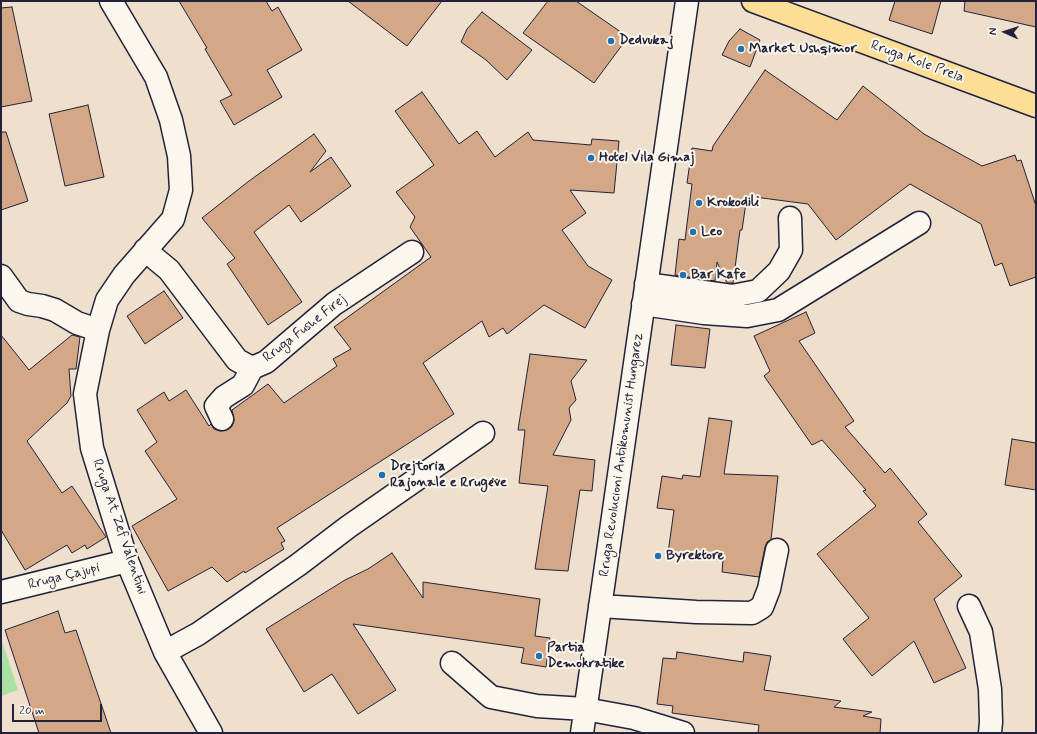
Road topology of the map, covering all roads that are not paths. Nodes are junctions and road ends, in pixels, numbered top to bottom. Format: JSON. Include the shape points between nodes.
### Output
{"nodes":[{"id":1,"x":111,"y":1,"type":"edge"},
{"id":2,"x":687,"y":1,"type":"edge"},
{"id":3,"x":753,"y":1,"type":"edge"},
{"id":4,"x":1036,"y":106,"type":"edge"},
{"id":5,"x":790,"y":218,"type":"dead end"},
{"id":6,"x":919,"y":223,"type":"dead end"},
{"id":7,"x":145,"y":250,"type":"junction"},
{"id":8,"x":412,"y":252,"type":"dead end"},
{"id":9,"x":1,"y":276,"type":"edge"},
{"id":10,"x":645,"y":294,"type":"junction"},
{"id":11,"x":98,"y":330,"type":"junction"},
{"id":12,"x":252,"y":368,"type":"junction"},
{"id":13,"x":222,"y":418,"type":"dead end"},
{"id":14,"x":484,"y":433,"type":"dead end"},
{"id":15,"x":777,"y":550,"type":"dead end"},
{"id":16,"x":127,"y":561,"type":"junction"},
{"id":17,"x":1,"y":592,"type":"edge"},
{"id":18,"x":600,"y":606,"type":"junction"},
{"id":19,"x":970,"y":606,"type":"dead end"},
{"id":20,"x":165,"y":652,"type":"junction"},
{"id":21,"x":452,"y":662,"type":"dead end"},
{"id":22,"x":585,"y":709,"type":"junction"},
{"id":23,"x":212,"y":733,"type":"edge"},
{"id":24,"x":582,"y":733,"type":"edge"},
{"id":25,"x":683,"y":733,"type":"edge"},
{"id":26,"x":990,"y":733,"type":"edge"}],
"edges":[{"from":1,"to":7,"type":"street","name":"Rruga At Zef Valentini","via":[[156,77],[171,120],[179,156],[181,190],[173,219]]},
{"from":2,"to":10,"type":"street","name":"Rruga Revolucioni Antikomunist Hungarez"},
{"from":3,"to":4,"type":"main road","name":"Rruga Kole Prela"},
{"from":5,"to":10,"type":"street","via":[[791,250],[779,271],[758,292],[732,296]]},
{"from":6,"to":10,"type":"street","via":[[778,310],[747,316],[704,313]]},
{"from":7,"to":11,"type":"street","name":"Rruga At Zef Valentini","via":[[107,300]]},
{"from":7,"to":12,"type":"street","name":"Rruga Fushe Firej","via":[[169,270],[237,360]]},
{"from":8,"to":12,"type":"street","name":"Rruga Fushe Firej","via":[[334,304],[266,362]]},
{"from":9,"to":11,"type":"street","via":[[19,301],[55,310],[77,323]]},
{"from":10,"to":18,"type":"street","name":"Rruga Revolucioni Antikomunist Hungarez"},
{"from":11,"to":16,"type":"street","name":"Rruga At Zef Valentini","via":[[85,394],[92,448]]},
{"from":12,"to":13,"type":"street","via":[[243,386],[224,397],[216,406]]},
{"from":14,"to":20,"type":"street","via":[[198,634]]},
{"from":15,"to":18,"type":"street","via":[[769,589],[762,607],[752,613]]},
{"from":16,"to":17,"type":"street","name":"Rruga Çajupi"},
{"from":16,"to":20,"type":"street","name":"Rruga At Zef Valentini"},
{"from":18,"to":22,"type":"street","name":"Rruga Revolucioni Antikomunist Hungarez"},
{"from":19,"to":26,"type":"street","via":[[981,632],[990,689]]},
{"from":20,"to":23,"type":"street","name":"Rruga At Zef Valentini"},
{"from":21,"to":22,"type":"street","via":[[491,696],[537,706]]},
{"from":22,"to":24,"type":"street","name":"Rruga Revolucioni Antikomunist Hungarez"},
{"from":22,"to":25,"type":"street","via":[[634,718]]}]}
